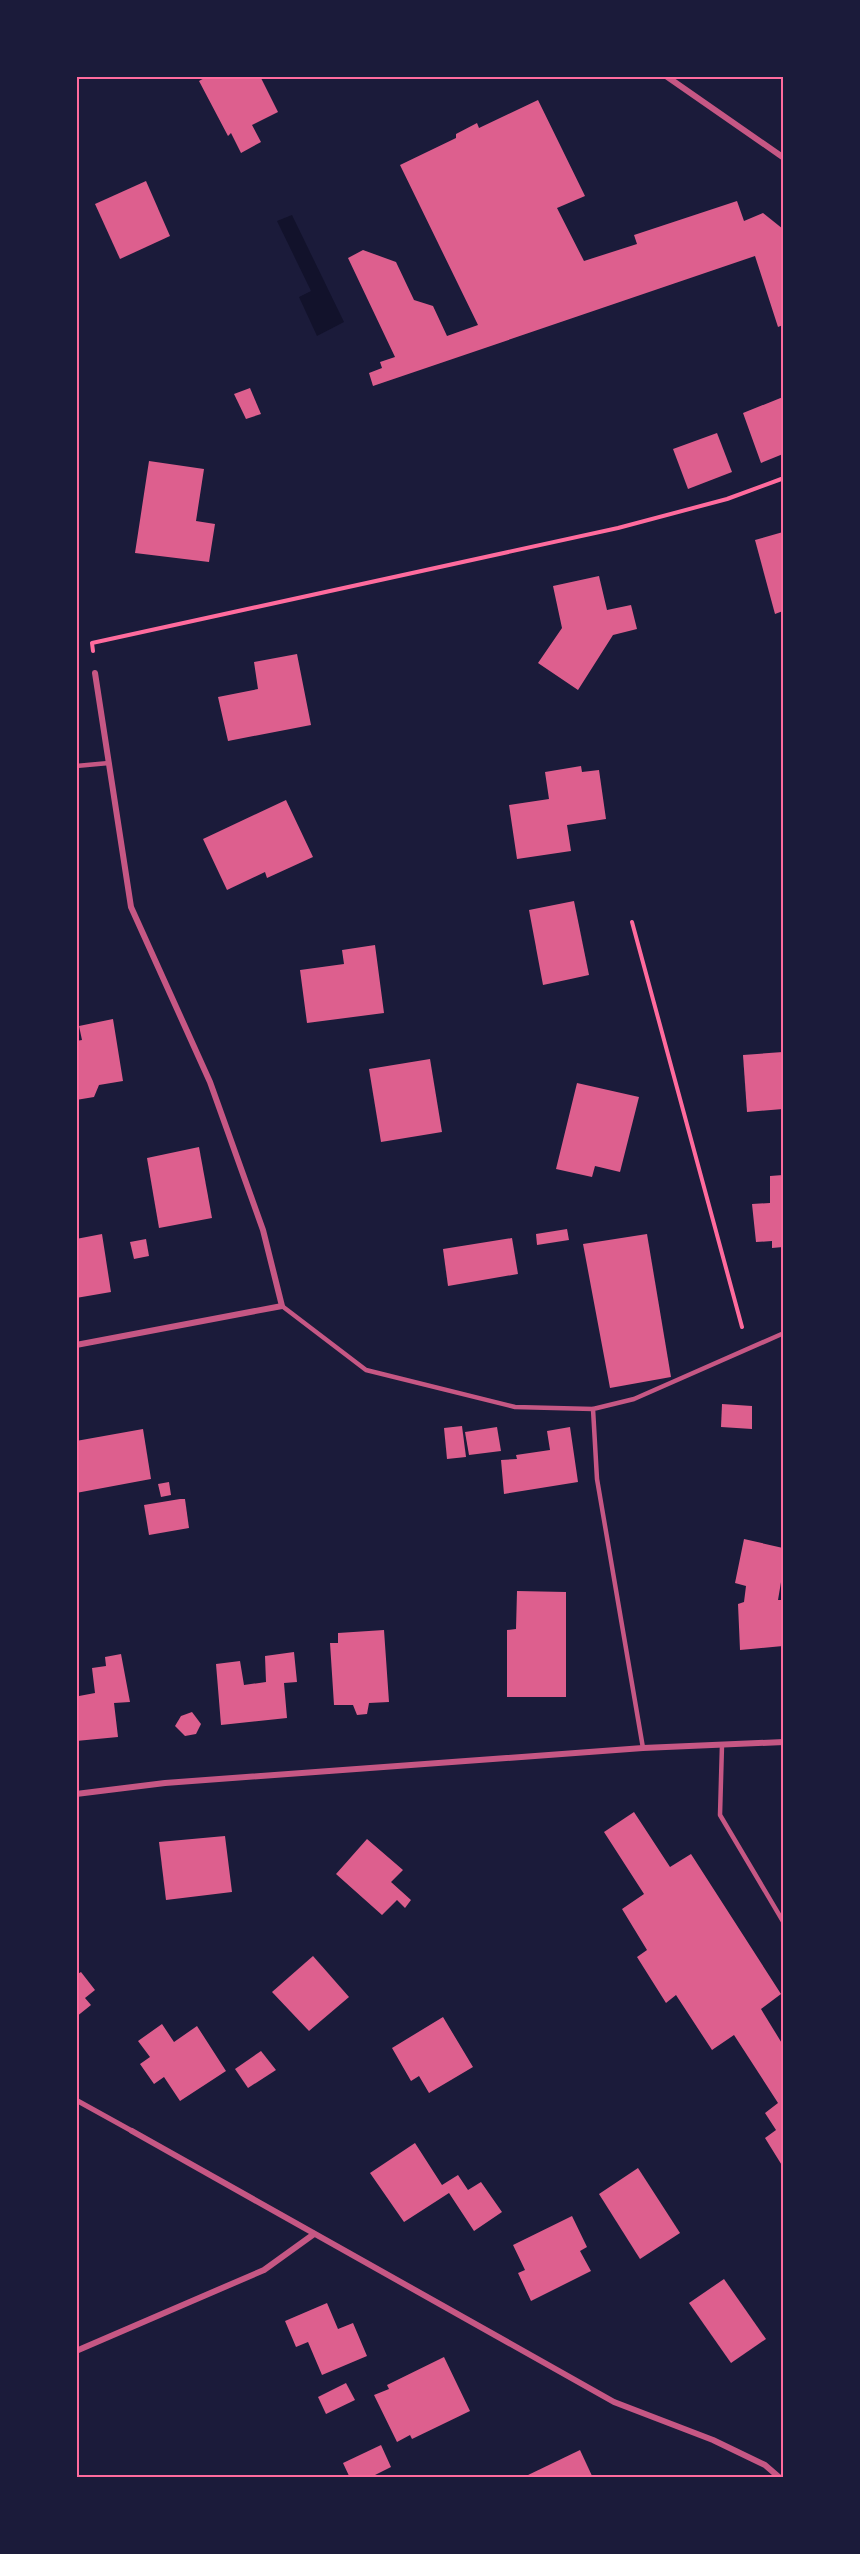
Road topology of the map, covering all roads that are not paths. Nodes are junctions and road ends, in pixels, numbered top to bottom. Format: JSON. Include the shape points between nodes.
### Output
{"nodes":[{"id":1,"x":666,"y":76,"type":"edge"},
{"id":2,"x":783,"y":158,"type":"edge"},
{"id":3,"x":95,"y":673,"type":"road end"},
{"id":4,"x":109,"y":763,"type":"junction"},
{"id":5,"x":76,"y":766,"type":"edge"},
{"id":6,"x":282,"y":1306,"type":"junction"},
{"id":7,"x":783,"y":1333,"type":"edge"},
{"id":8,"x":76,"y":1344,"type":"edge"},
{"id":9,"x":593,"y":1409,"type":"junction"},
{"id":10,"x":783,"y":1742,"type":"edge"},
{"id":11,"x":722,"y":1745,"type":"junction"},
{"id":12,"x":643,"y":1748,"type":"junction"},
{"id":13,"x":76,"y":1794,"type":"edge"},
{"id":14,"x":783,"y":1923,"type":"edge"},
{"id":15,"x":76,"y":2100,"type":"edge"},
{"id":16,"x":132,"y":2131,"type":"joint"},
{"id":17,"x":314,"y":2234,"type":"junction"},
{"id":18,"x":76,"y":2351,"type":"edge"},
{"id":19,"x":780,"y":2478,"type":"edge"}],
"edges":[{"from":1,"to":2,"type":"street"},
{"from":3,"to":4,"type":"street"},
{"from":4,"to":5,"type":"lane"},
{"from":4,"to":6,"type":"street","via":[[131,907],[210,1082],[263,1230]]},
{"from":6,"to":8,"type":"street"},
{"from":6,"to":9,"type":"lane","via":[[366,1370],[515,1407]]},
{"from":7,"to":9,"type":"lane","via":[[634,1400]]},
{"from":9,"to":12,"type":"lane","via":[[597,1479]]},
{"from":10,"to":11,"type":"street"},
{"from":11,"to":12,"type":"street"},
{"from":11,"to":14,"type":"lane","via":[[720,1815]]},
{"from":12,"to":13,"type":"street","via":[[165,1783]]},
{"from":15,"to":16,"type":"street"},
{"from":16,"to":17,"type":"street"},
{"from":17,"to":18,"type":"street","via":[[264,2270]]},
{"from":17,"to":19,"type":"street","via":[[614,2402],[713,2440],[765,2465]]}]}
